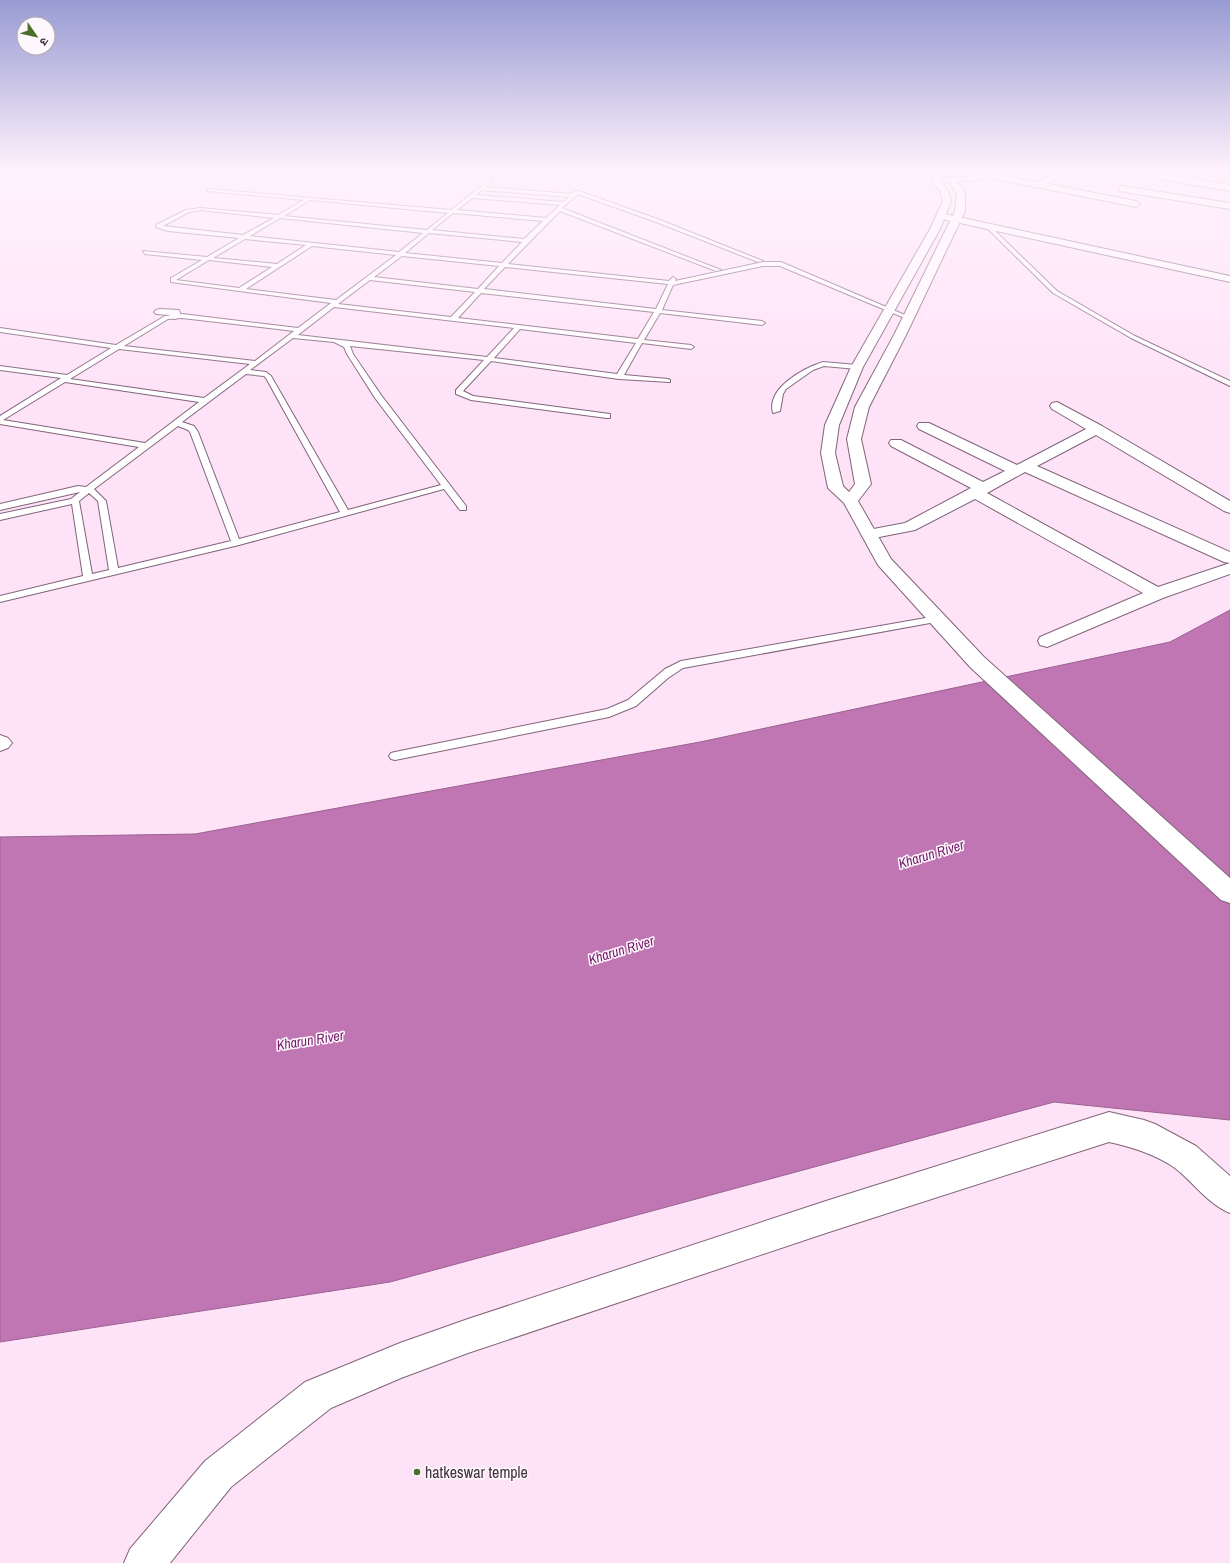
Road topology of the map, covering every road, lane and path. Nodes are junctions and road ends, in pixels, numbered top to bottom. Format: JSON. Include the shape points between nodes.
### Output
{"nodes":[{"id":1,"x":235,"y":243,"type":"edge"},
{"id":2,"x":302,"y":243,"type":"edge"},
{"id":3,"x":414,"y":243,"type":"edge"},
{"id":4,"x":523,"y":243,"type":"edge"},
{"id":5,"x":649,"y":243,"type":"edge"},
{"id":6,"x":713,"y":243,"type":"edge"},
{"id":7,"x":927,"y":243,"type":"edge"},
{"id":8,"x":945,"y":243,"type":"edge"},
{"id":9,"x":1005,"y":243,"type":"edge"},
{"id":10,"x":1064,"y":243,"type":"edge"},
{"id":11,"x":312,"y":244,"type":"junction"},
{"id":12,"x":145,"y":252,"type":"dead end"},
{"id":13,"x":402,"y":253,"type":"junction"},
{"id":14,"x":207,"y":258,"type":"junction"},
{"id":15,"x":760,"y":261,"type":"junction"},
{"id":16,"x":504,"y":264,"type":"junction"},
{"id":17,"x":278,"y":266,"type":"junction"},
{"id":18,"x":718,"y":270,"type":"junction"},
{"id":19,"x":369,"y":278,"type":"junction"},
{"id":20,"x":1230,"y":278,"type":"edge"},
{"id":21,"x":673,"y":281,"type":"junction"},
{"id":22,"x":240,"y":290,"type":"junction"},
{"id":23,"x":479,"y":291,"type":"junction"},
{"id":24,"x":335,"y":304,"type":"junction"},
{"id":25,"x":889,"y":307,"type":"junction"},
{"id":26,"x":658,"y":311,"type":"junction"},
{"id":27,"x":160,"y":312,"type":"dead end"},
{"id":28,"x":175,"y":316,"type":"junction"},
{"id":29,"x":910,"y":316,"type":"junction"},
{"id":30,"x":453,"y":319,"type":"junction"},
{"id":31,"x":762,"y":323,"type":"dead end"},
{"id":32,"x":518,"y":327,"type":"junction"},
{"id":33,"x":0,"y":330,"type":"edge"},
{"id":34,"x":300,"y":330,"type":"junction"},
{"id":35,"x":292,"y":336,"type":"junction"},
{"id":36,"x":640,"y":341,"type":"junction"},
{"id":37,"x":342,"y":343,"type":"junction"},
{"id":38,"x":116,"y":347,"type":"junction"},
{"id":39,"x":691,"y":347,"type":"dead end"},
{"id":40,"x":490,"y":359,"type":"junction"},
{"id":41,"x":256,"y":363,"type":"junction"},
{"id":42,"x":857,"y":367,"type":"junction"},
{"id":43,"x":0,"y":368,"type":"edge"},
{"id":44,"x":245,"y":372,"type":"junction"},
{"id":45,"x":619,"y":377,"type":"junction"},
{"id":46,"x":64,"y":379,"type":"junction"},
{"id":47,"x":668,"y":381,"type":"dead end"},
{"id":48,"x":1230,"y":384,"type":"edge"},
{"id":49,"x":450,"y":388,"type":"dead end"},
{"id":50,"x":459,"y":392,"type":"junction"},
{"id":51,"x":207,"y":401,"type":"junction"},
{"id":52,"x":1057,"y":406,"type":"dead end"},
{"id":53,"x":776,"y":411,"type":"dead end"},
{"id":54,"x":606,"y":416,"type":"dead end"},
{"id":55,"x":1,"y":418,"type":"edge"},
{"id":56,"x":177,"y":423,"type":"junction"},
{"id":57,"x":832,"y":425,"type":"junction"},
{"id":58,"x":924,"y":426,"type":"dead end"},
{"id":59,"x":857,"y":428,"type":"junction"},
{"id":60,"x":1097,"y":429,"type":"junction"},
{"id":61,"x":896,"y":442,"type":"dead end"},
{"id":62,"x":146,"y":446,"type":"junction"},
{"id":63,"x":1022,"y":469,"type":"junction"},
{"id":64,"x":445,"y":486,"type":"junction"},
{"id":65,"x":89,"y":489,"type":"junction"},
{"id":66,"x":980,"y":491,"type":"junction"},
{"id":67,"x":73,"y":501,"type":"junction"},
{"id":68,"x":850,"y":501,"type":"junction"},
{"id":69,"x":0,"y":507,"type":"edge"},
{"id":70,"x":463,"y":508,"type":"dead end"},
{"id":71,"x":1230,"y":508,"type":"edge"},
{"id":72,"x":345,"y":513,"type":"junction"},
{"id":73,"x":0,"y":517,"type":"edge"},
{"id":74,"x":869,"y":534,"type":"junction"},
{"id":75,"x":236,"y":543,"type":"junction"},
{"id":76,"x":1230,"y":558,"type":"edge"},
{"id":77,"x":1230,"y":568,"type":"edge"},
{"id":78,"x":114,"y":572,"type":"junction"},
{"id":79,"x":88,"y":578,"type":"junction"},
{"id":80,"x":1157,"y":594,"type":"junction"},
{"id":81,"x":0,"y":599,"type":"edge"},
{"id":82,"x":937,"y":619,"type":"junction"},
{"id":83,"x":1047,"y":641,"type":"dead end"},
{"id":84,"x":394,"y":756,"type":"dead end"},
{"id":85,"x":1230,"y":893,"type":"edge"},
{"id":86,"x":1230,"y":1197,"type":"edge"},
{"id":87,"x":144,"y":1563,"type":"edge"}],
"edges":[{"from":1,"to":14,"type":"lane"},
{"from":2,"to":11,"type":"lane"},
{"from":3,"to":13,"type":"lane"},
{"from":4,"to":16,"type":"lane"},
{"from":5,"to":18,"type":"lane"},
{"from":6,"to":15,"type":"lane"},
{"from":7,"to":25,"type":"street"},
{"from":8,"to":29,"type":"street"},
{"from":9,"to":48,"type":"lane","via":[[1054,292],[1133,337]]},
{"from":10,"to":20,"type":"street"},
{"from":11,"to":13,"type":"lane"},
{"from":11,"to":17,"type":"lane"},
{"from":12,"to":14,"type":"lane"},
{"from":13,"to":16,"type":"lane"},
{"from":13,"to":19,"type":"lane"},
{"from":14,"to":17,"type":"lane"},
{"from":14,"to":22,"type":"lane","via":[[177,275],[173,281]]},
{"from":15,"to":18,"type":"lane"},
{"from":15,"to":25,"type":"lane","via":[[776,260],[790,263]]},
{"from":16,"to":21,"type":"lane"},
{"from":16,"to":23,"type":"lane"},
{"from":17,"to":22,"type":"lane"},
{"from":18,"to":21,"type":"lane"},
{"from":19,"to":23,"type":"lane"},
{"from":19,"to":24,"type":"lane"},
{"from":21,"to":25,"type":"lane","via":[[763,264],[780,264]]},
{"from":21,"to":26,"type":"lane"},
{"from":22,"to":24,"type":"lane"},
{"from":23,"to":26,"type":"lane"},
{"from":23,"to":30,"type":"lane"},
{"from":24,"to":30,"type":"lane"},
{"from":24,"to":34,"type":"lane"},
{"from":25,"to":29,"type":"lane"},
{"from":25,"to":42,"type":"street"},
{"from":26,"to":31,"type":"lane"},
{"from":26,"to":36,"type":"lane"},
{"from":27,"to":28,"type":"street","via":[[175,312]]},
{"from":28,"to":34,"type":"lane"},
{"from":28,"to":38,"type":"lane","via":[[161,320]]},
{"from":29,"to":59,"type":"street","via":[[862,407]]},
{"from":30,"to":32,"type":"lane"},
{"from":32,"to":36,"type":"lane"},
{"from":32,"to":40,"type":"lane"},
{"from":33,"to":38,"type":"lane"},
{"from":34,"to":35,"type":"lane"},
{"from":35,"to":37,"type":"lane","via":[[328,339]]},
{"from":35,"to":41,"type":"lane"},
{"from":36,"to":39,"type":"lane"},
{"from":36,"to":45,"type":"lane"},
{"from":37,"to":40,"type":"lane","via":[[427,350]]},
{"from":37,"to":64,"type":"lane","via":[[347,346],[378,396]]},
{"from":38,"to":41,"type":"lane"},
{"from":38,"to":46,"type":"lane"},
{"from":40,"to":45,"type":"lane"},
{"from":40,"to":50,"type":"lane"},
{"from":41,"to":44,"type":"lane"},
{"from":42,"to":53,"type":"lane","via":[[823,364],[811,369],[783,388],[779,394]]},
{"from":42,"to":57,"type":"street"},
{"from":43,"to":46,"type":"lane"},
{"from":44,"to":51,"type":"lane"},
{"from":44,"to":72,"type":"lane","via":[[266,374],[269,377]]},
{"from":45,"to":47,"type":"lane"},
{"from":46,"to":51,"type":"lane"},
{"from":46,"to":55,"type":"lane"},
{"from":49,"to":50,"type":"lane"},
{"from":50,"to":54,"type":"lane","via":[[471,398]]},
{"from":51,"to":56,"type":"lane"},
{"from":52,"to":60,"type":"street"},
{"from":55,"to":62,"type":"lane"},
{"from":56,"to":62,"type":"lane"},
{"from":56,"to":75,"type":"lane","via":[[191,428],[194,432]]},
{"from":57,"to":59,"type":"street"},
{"from":57,"to":68,"type":"street","via":[[828,453],[836,488]]},
{"from":58,"to":63,"type":"street"},
{"from":59,"to":68,"type":"street","via":[[854,439],[863,484]]},
{"from":60,"to":63,"type":"street"},
{"from":60,"to":71,"type":"street"},
{"from":61,"to":66,"type":"street"},
{"from":62,"to":65,"type":"lane"},
{"from":63,"to":66,"type":"street"},
{"from":63,"to":76,"type":"street"},
{"from":64,"to":70,"type":"lane"},
{"from":64,"to":72,"type":"lane"},
{"from":65,"to":67,"type":"lane"},
{"from":65,"to":69,"type":"lane","via":[[62,491]]},
{"from":65,"to":78,"type":"lane","via":[[96,492],[102,501]]},
{"from":66,"to":74,"type":"street","via":[[910,527]]},
{"from":66,"to":80,"type":"street"},
{"from":67,"to":73,"type":"lane"},
{"from":67,"to":79,"type":"lane","via":[[77,506]]},
{"from":68,"to":74,"type":"street"},
{"from":72,"to":75,"type":"lane"},
{"from":74,"to":82,"type":"street","via":[[884,561]]},
{"from":75,"to":78,"type":"lane"},
{"from":77,"to":80,"type":"street"},
{"from":78,"to":79,"type":"lane"},
{"from":79,"to":81,"type":"lane"},
{"from":80,"to":83,"type":"street"},
{"from":82,"to":84,"type":"lane","via":[[681,665],[670,669],[635,701],[614,711]]},
{"from":82,"to":85,"type":"street","via":[[977,662]]},
{"from":86,"to":87,"type":"street","via":[[1185,1157],[1144,1135],[1109,1127],[826,1217],[468,1336],[318,1395],[218,1474]]}]}
